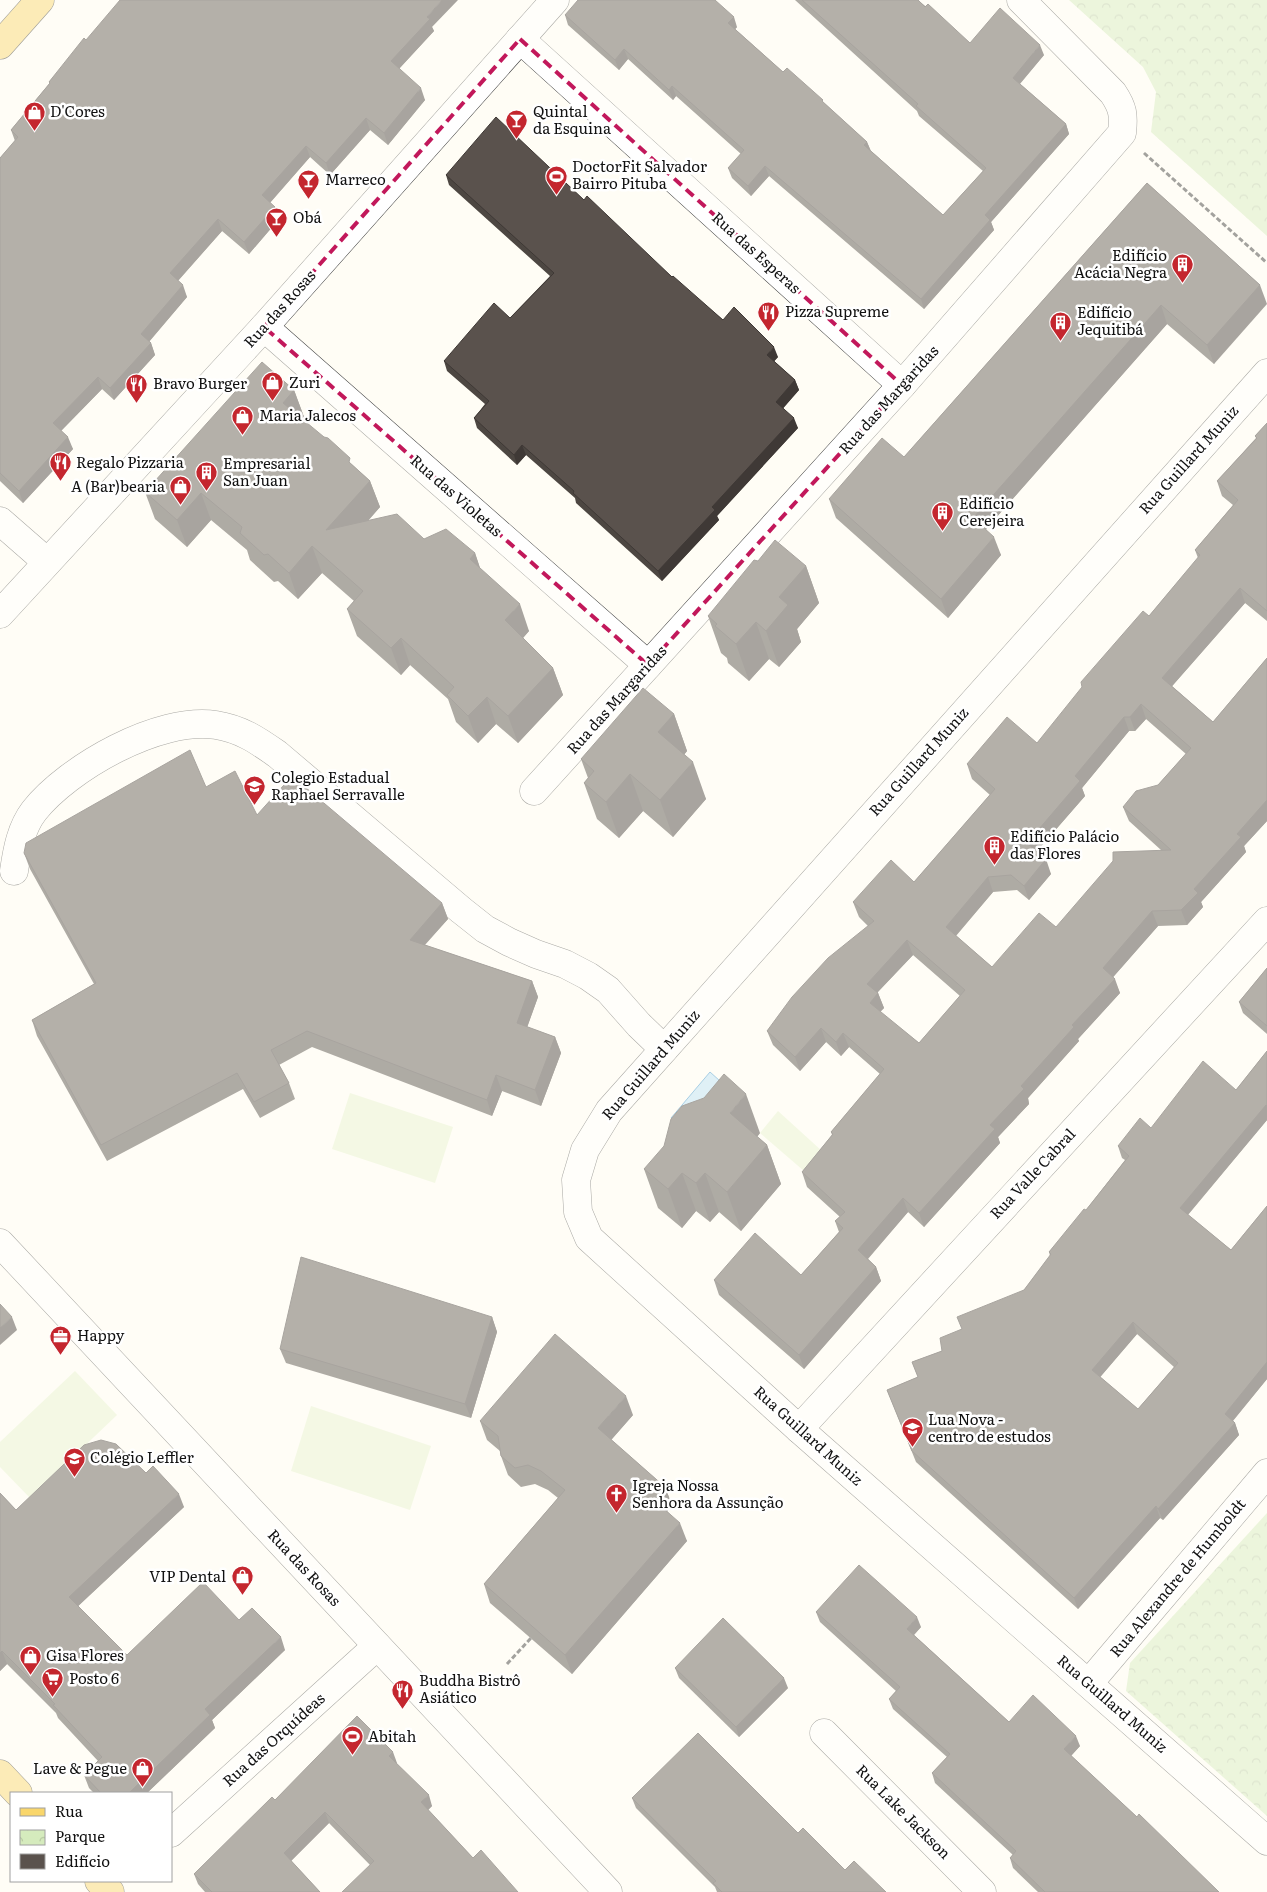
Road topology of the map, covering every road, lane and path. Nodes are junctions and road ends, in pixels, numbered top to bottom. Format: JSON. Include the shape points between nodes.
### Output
{"nodes":[{"id":1,"x":40,"y":0,"type":"edge"},
{"id":2,"x":555,"y":0,"type":"edge"},
{"id":3,"x":1021,"y":0,"type":"edge"},
{"id":4,"x":520,"y":39,"type":"junction"},
{"id":5,"x":0,"y":45,"type":"edge"},
{"id":6,"x":1122,"y":133,"type":"junction"},
{"id":7,"x":1267,"y":263,"type":"edge"},
{"id":8,"x":264,"y":327,"type":"junction"},
{"id":9,"x":1267,"y":373,"type":"edge"},
{"id":10,"x":902,"y":385,"type":"junction"},
{"id":11,"x":0,"y":521,"type":"edge"},
{"id":12,"x":47,"y":562,"type":"junction"},
{"id":13,"x":0,"y":614,"type":"edge"},
{"id":14,"x":648,"y":665,"type":"junction"},
{"id":15,"x":534,"y":791,"type":"dead end"},
{"id":16,"x":14,"y":871,"type":"dead end"},
{"id":17,"x":1267,"y":921,"type":"edge"},
{"id":18,"x":664,"y":1049,"type":"junction"},
{"id":19,"x":0,"y":1243,"type":"edge"},
{"id":20,"x":799,"y":1429,"type":"junction"},
{"id":21,"x":1267,"y":1472,"type":"edge"},
{"id":22,"x":531,"y":1638,"type":"edge"},
{"id":23,"x":377,"y":1646,"type":"junction"},
{"id":24,"x":507,"y":1664,"type":"dead end"},
{"id":25,"x":1089,"y":1683,"type":"junction"},
{"id":26,"x":824,"y":1733,"type":"dead end"},
{"id":27,"x":0,"y":1774,"type":"edge"},
{"id":28,"x":17,"y":1792,"type":"edge"},
{"id":29,"x":172,"y":1832,"type":"edge"},
{"id":30,"x":1267,"y":1841,"type":"edge"},
{"id":31,"x":608,"y":1892,"type":"edge"},
{"id":32,"x":982,"y":1892,"type":"edge"}],
"edges":[{"from":1,"to":5,"type":"main road"},
{"from":2,"to":4,"type":"street","name":"Rua das Rosas"},
{"from":3,"to":6,"type":"street","via":[[1113,93],[1122,106]]},
{"from":4,"to":8,"type":"street","name":"Rua das Rosas"},
{"from":4,"to":10,"type":"street","name":"Rua das Esperas"},
{"from":6,"to":7,"type":"path"},
{"from":6,"to":10,"type":"street","name":"Rua das Margaridas"},
{"from":8,"to":12,"type":"street","name":"Rua das Rosas"},
{"from":8,"to":14,"type":"street","name":"Rua das Violetas"},
{"from":9,"to":18,"type":"street","name":"Rua Guillard Muniz"},
{"from":10,"to":14,"type":"street","name":"Rua das Margaridas"},
{"from":11,"to":12,"type":"street"},
{"from":12,"to":13,"type":"street","name":"Rua das Rosas"},
{"from":14,"to":15,"type":"street","name":"Rua das Margaridas"},
{"from":16,"to":18,"type":"street","via":[[19,840],[34,812],[58,786],[88,764],[151,734],[182,726],[215,725],[248,734],[277,754],[486,928],[536,954],[565,964],[608,990]]},
{"from":17,"to":20,"type":"street","name":"Rua Valle Cabral"},
{"from":18,"to":20,"type":"street","name":"Rua Guillard Muniz","via":[[608,1111],[584,1150],[576,1180],[578,1212],[589,1238]]},
{"from":19,"to":23,"type":"street","name":"Rua das Rosas"},
{"from":20,"to":25,"type":"street","name":"Rua Guillard Muniz"},
{"from":21,"to":25,"type":"street","name":"Rua Alexandre de Humboldt"},
{"from":22,"to":24,"type":"path"},
{"from":23,"to":29,"type":"street","name":"Rua das Orquídeas"},
{"from":23,"to":31,"type":"street","name":"Rua das Rosas"},
{"from":25,"to":30,"type":"street","name":"Rua Guillard Muniz"},
{"from":26,"to":32,"type":"street","name":"Rua Lake Jackson"},
{"from":27,"to":28,"type":"main road"}]}
